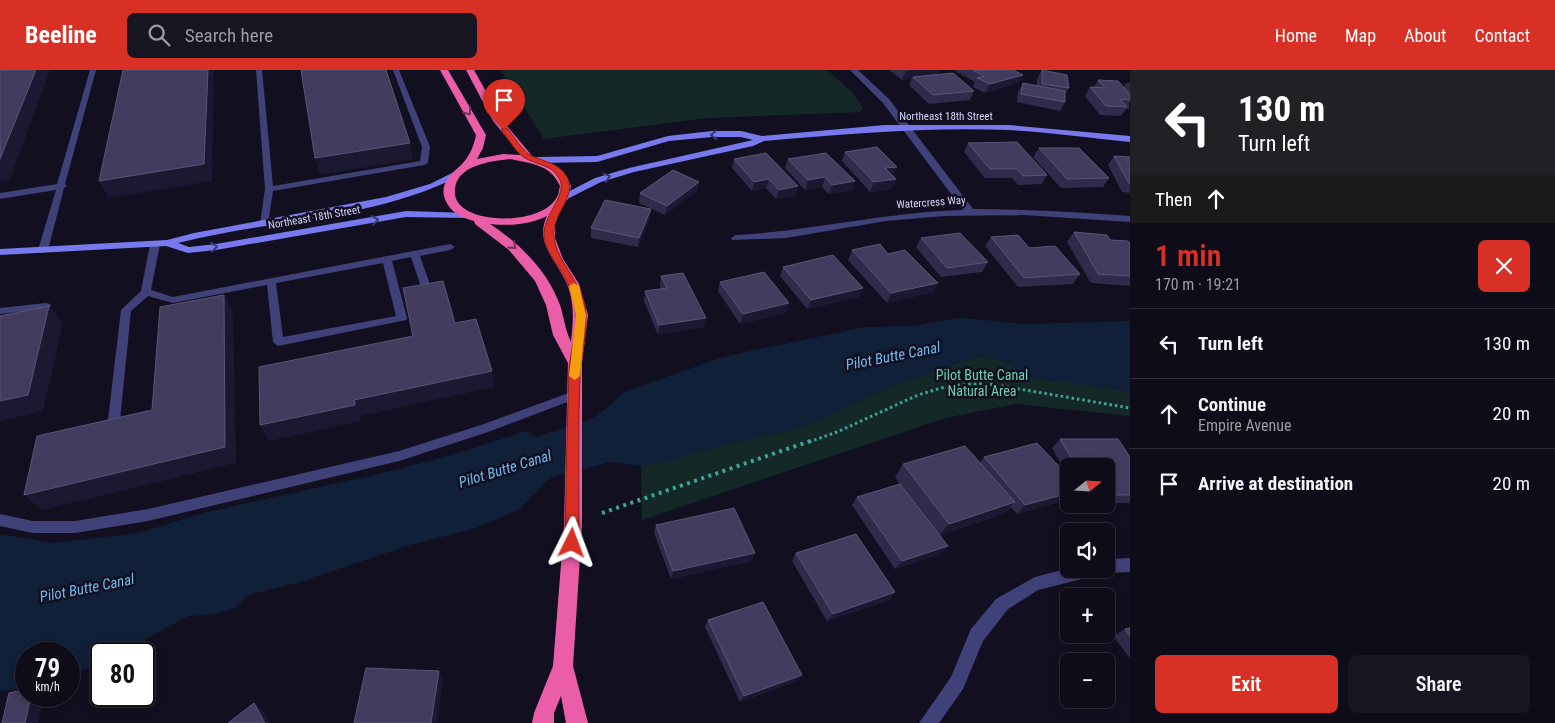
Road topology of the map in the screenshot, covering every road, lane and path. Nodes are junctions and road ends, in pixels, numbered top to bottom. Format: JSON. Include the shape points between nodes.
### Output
{"nodes":[{"id":1,"x":94,"y":70,"type":"edge"},
{"id":2,"x":259,"y":70,"type":"edge"},
{"id":3,"x":396,"y":70,"type":"edge"},
{"id":4,"x":444,"y":70,"type":"edge"},
{"id":5,"x":470,"y":70,"type":"edge"},
{"id":6,"x":854,"y":70,"type":"edge"},
{"id":7,"x":906,"y":128,"type":"junction"},
{"id":8,"x":1130,"y":138,"type":"edge"},
{"id":9,"x":762,"y":139,"type":"junction"},
{"id":10,"x":532,"y":159,"type":"junction"},
{"id":11,"x":461,"y":171,"type":"junction"},
{"id":12,"x":63,"y":186,"type":"junction"},
{"id":13,"x":269,"y":189,"type":"junction"},
{"id":14,"x":0,"y":196,"type":"edge"},
{"id":15,"x":560,"y":202,"type":"junction"},
{"id":16,"x":969,"y":212,"type":"junction"},
{"id":17,"x":470,"y":216,"type":"junction"},
{"id":18,"x":1130,"y":219,"type":"edge"},
{"id":19,"x":264,"y":224,"type":"junction"},
{"id":20,"x":736,"y":238,"type":"dead end"},
{"id":21,"x":167,"y":243,"type":"junction"},
{"id":22,"x":154,"y":244,"type":"junction"},
{"id":23,"x":450,"y":247,"type":"dead end"},
{"id":24,"x":44,"y":250,"type":"junction"},
{"id":25,"x":0,"y":252,"type":"edge"},
{"id":26,"x":415,"y":254,"type":"junction"},
{"id":27,"x":388,"y":259,"type":"junction"},
{"id":28,"x":271,"y":281,"type":"junction"},
{"id":29,"x":146,"y":292,"type":"junction"},
{"id":30,"x":429,"y":296,"type":"edge"},
{"id":31,"x":46,"y":306,"type":"edge"},
{"id":32,"x":0,"y":311,"type":"edge"},
{"id":33,"x":575,"y":363,"type":"junction"},
{"id":34,"x":574,"y":395,"type":"junction"},
{"id":35,"x":1130,"y":408,"type":"edge"},
{"id":36,"x":114,"y":420,"type":"edge"},
{"id":37,"x":602,"y":513,"type":"dead end"},
{"id":38,"x":0,"y":520,"type":"edge"},
{"id":39,"x":1130,"y":565,"type":"edge"},
{"id":40,"x":1115,"y":566,"type":"edge"},
{"id":41,"x":1060,"y":578,"type":"edge"},
{"id":42,"x":563,"y":666,"type":"junction"},
{"id":43,"x":543,"y":723,"type":"edge"},
{"id":44,"x":577,"y":723,"type":"edge"},
{"id":45,"x":928,"y":723,"type":"edge"}],
"edges":[{"from":1,"to":12,"type":"lane"},
{"from":2,"to":13,"type":"lane"},
{"from":3,"to":13,"type":"lane","via":[[426,147],[424,163]]},
{"from":4,"to":11,"type":"highway","one_way":true,"via":[[481,134],[475,154]]},
{"from":5,"to":10,"type":"highway","via":[[498,121]]},
{"from":6,"to":7,"type":"street","via":[[886,101]]},
{"from":7,"to":8,"type":"main road","name":"Northeast 18th Street","via":[[1009,128]]},
{"from":7,"to":9,"type":"main road","name":"Northeast 18th Street"},
{"from":7,"to":16,"type":"street"},
{"from":9,"to":10,"type":"main road","name":"Northeast 18th Street","one_way":true,"via":[[741,134],[712,134],[668,138],[597,159]]},
{"from":15,"to":9,"type":"main road","name":"Northeast 18th Street","one_way":true,"via":[[598,180]]},
{"from":10,"to":11,"type":"highway","via":[[494,157],[478,161]]},
{"from":10,"to":15,"type":"highway","via":[[556,169],[564,178],[566,188]]},
{"from":11,"to":17,"type":"highway","via":[[453,177],[448,188],[450,200],[458,210]]},
{"from":11,"to":19,"type":"main road","name":"Northeast 18th Street","via":[[433,186],[388,200]]},
{"from":12,"to":14,"type":"lane"},
{"from":12,"to":24,"type":"lane"},
{"from":13,"to":19,"type":"lane"},
{"from":15,"to":17,"type":"highway","via":[[545,215],[511,223]]},
{"from":15,"to":33,"type":"highway","via":[[549,224],[549,238],[578,297],[581,315]]},
{"from":16,"to":18,"type":"street","name":"Watercress Way","via":[[1057,213]]},
{"from":16,"to":20,"type":"street","name":"Watercress Way","via":[[916,215],[792,234]]},
{"from":21,"to":17,"type":"main road","name":"Northeast 18th Street","one_way":true,"via":[[188,250],[406,214]]},
{"from":17,"to":33,"type":"highway","one_way":true,"via":[[504,238],[524,256],[554,305],[559,332]]},
{"from":19,"to":21,"type":"main road","name":"Northeast 18th Street"},
{"from":21,"to":22,"type":"main road","name":"Northeast 18th Street"},
{"from":22,"to":24,"type":"main road","name":"Northeast 18th Street"},
{"from":22,"to":29,"type":"lane"},
{"from":23,"to":26,"type":"lane"},
{"from":24,"to":25,"type":"main road","name":"Northeast 18th Street"},
{"from":26,"to":27,"type":"lane"},
{"from":26,"to":30,"type":"lane"},
{"from":27,"to":28,"type":"lane"},
{"from":27,"to":28,"type":"lane","via":[[402,318],[278,342]]},
{"from":28,"to":29,"type":"lane","via":[[173,300]]},
{"from":29,"to":36,"type":"lane","via":[[126,310]]},
{"from":31,"to":32,"type":"lane"},
{"from":33,"to":34,"type":"highway"},
{"from":34,"to":38,"type":"lane","via":[[484,430],[399,456],[148,514],[74,527],[33,527]]},
{"from":34,"to":42,"type":"highway","via":[[573,526]]},
{"from":35,"to":37,"type":"path","via":[[984,383],[948,386],[918,395],[837,432]]},
{"from":39,"to":40,"type":"street"},
{"from":41,"to":45,"type":"street","via":[[1035,584],[1002,604],[977,635],[957,683]]},
{"from":42,"to":43,"type":"highway"},
{"from":42,"to":44,"type":"highway"}]}
